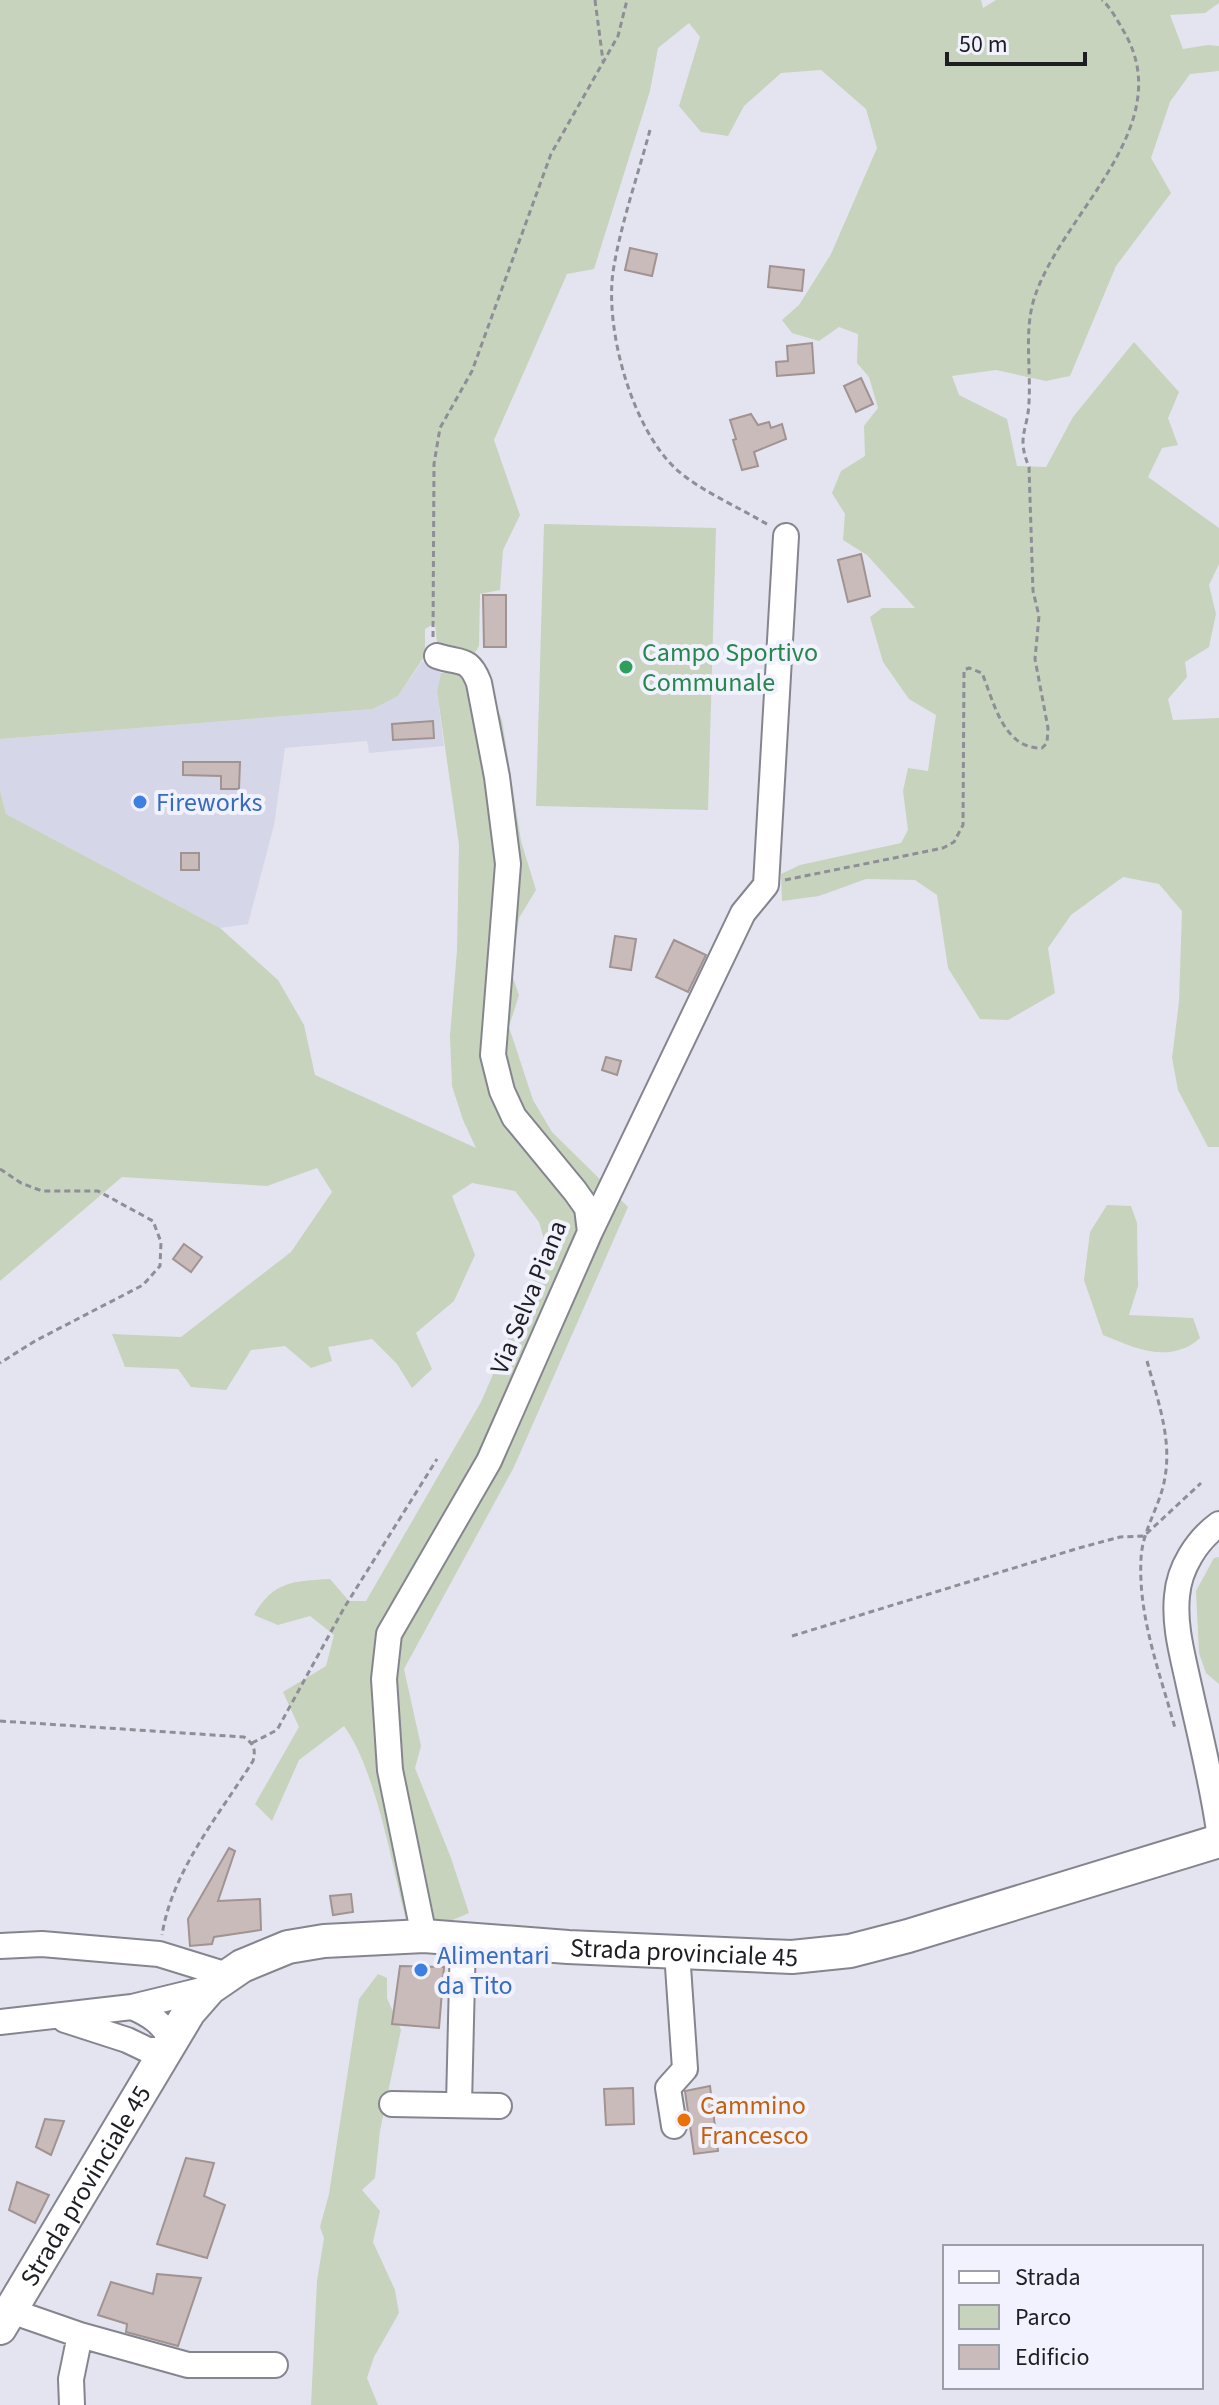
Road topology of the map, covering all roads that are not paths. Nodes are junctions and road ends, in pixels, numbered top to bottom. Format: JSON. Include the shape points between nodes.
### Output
{"nodes":[{"id":1,"x":786,"y":536,"type":"road end"},
{"id":2,"x":446,"y":658,"type":"road end"},
{"id":3,"x":590,"y":1232,"type":"junction"},
{"id":4,"x":1219,"y":1524,"type":"edge"},
{"id":5,"x":1219,"y":1831,"type":"edge"},
{"id":6,"x":1219,"y":1841,"type":"edge"},
{"id":7,"x":424,"y":1936,"type":"junction"},
{"id":8,"x":463,"y":1938,"type":"junction"},
{"id":9,"x":0,"y":1946,"type":"edge"},
{"id":10,"x":677,"y":1952,"type":"junction"},
{"id":11,"x":219,"y":1982,"type":"junction"},
{"id":12,"x":132,"y":2007,"type":"junction"},
{"id":13,"x":56,"y":2018,"type":"junction"},
{"id":14,"x":0,"y":2022,"type":"edge"},
{"id":15,"x":127,"y":2040,"type":"junction"},
{"id":16,"x":168,"y":2045,"type":"junction"},
{"id":17,"x":141,"y":2089,"type":"junction"},
{"id":18,"x":392,"y":2104,"type":"dead end"},
{"id":19,"x":459,"y":2104,"type":"junction"},
{"id":20,"x":499,"y":2106,"type":"dead end"},
{"id":21,"x":674,"y":2126,"type":"dead end"},
{"id":22,"x":6,"y":2319,"type":"edge"},
{"id":23,"x":80,"y":2335,"type":"junction"},
{"id":24,"x":275,"y":2365,"type":"dead end"},
{"id":25,"x":72,"y":2405,"type":"edge"}],
"edges":[{"from":1,"to":3,"type":"street","via":[[766,885],[743,913]]},
{"from":2,"to":3,"type":"street","name":"Via Selva Piana","via":[[474,670],[497,777],[508,864],[493,1055],[502,1091],[514,1117],[587,1208]]},
{"from":3,"to":7,"type":"street","name":"Via Selva Piana","via":[[489,1461],[389,1634],[384,1679],[390,1770]]},
{"from":4,"to":5,"type":"street","via":[[1205,1534],[1183,1570],[1177,1594],[1180,1640]]},
{"from":6,"to":10,"type":"main road","name":"Strada provinciale 45","via":[[850,1951],[792,1957]]},
{"from":7,"to":8,"type":"main road","name":"Strada provinciale 45"},
{"from":7,"to":11,"type":"main road","name":"Strada provinciale 45","via":[[288,1947],[263,1955]]},
{"from":8,"to":10,"type":"main road","name":"Strada provinciale 45"},
{"from":8,"to":19,"type":"street"},
{"from":9,"to":11,"type":"street","via":[[42,1944],[159,1954]]},
{"from":10,"to":21,"type":"street","via":[[685,2069],[668,2088]]},
{"from":11,"to":12,"type":"street"},
{"from":11,"to":16,"type":"main road","name":"Strada provinciale 45","via":[[189,2012]]},
{"from":12,"to":13,"type":"street"},
{"from":12,"to":16,"type":"street","via":[[160,2022]]},
{"from":13,"to":14,"type":"street"},
{"from":13,"to":15,"type":"street"},
{"from":15,"to":16,"type":"street","via":[[148,2050]]},
{"from":15,"to":17,"type":"street","via":[[135,2052]]},
{"from":16,"to":17,"type":"main road","name":"Strada provinciale 45"},
{"from":17,"to":22,"type":"main road","name":"Strada provinciale 45"},
{"from":18,"to":19,"type":"street"},
{"from":19,"to":20,"type":"street"},
{"from":22,"to":23,"type":"street"},
{"from":23,"to":24,"type":"street","via":[[188,2365]]},
{"from":23,"to":25,"type":"street"}]}
